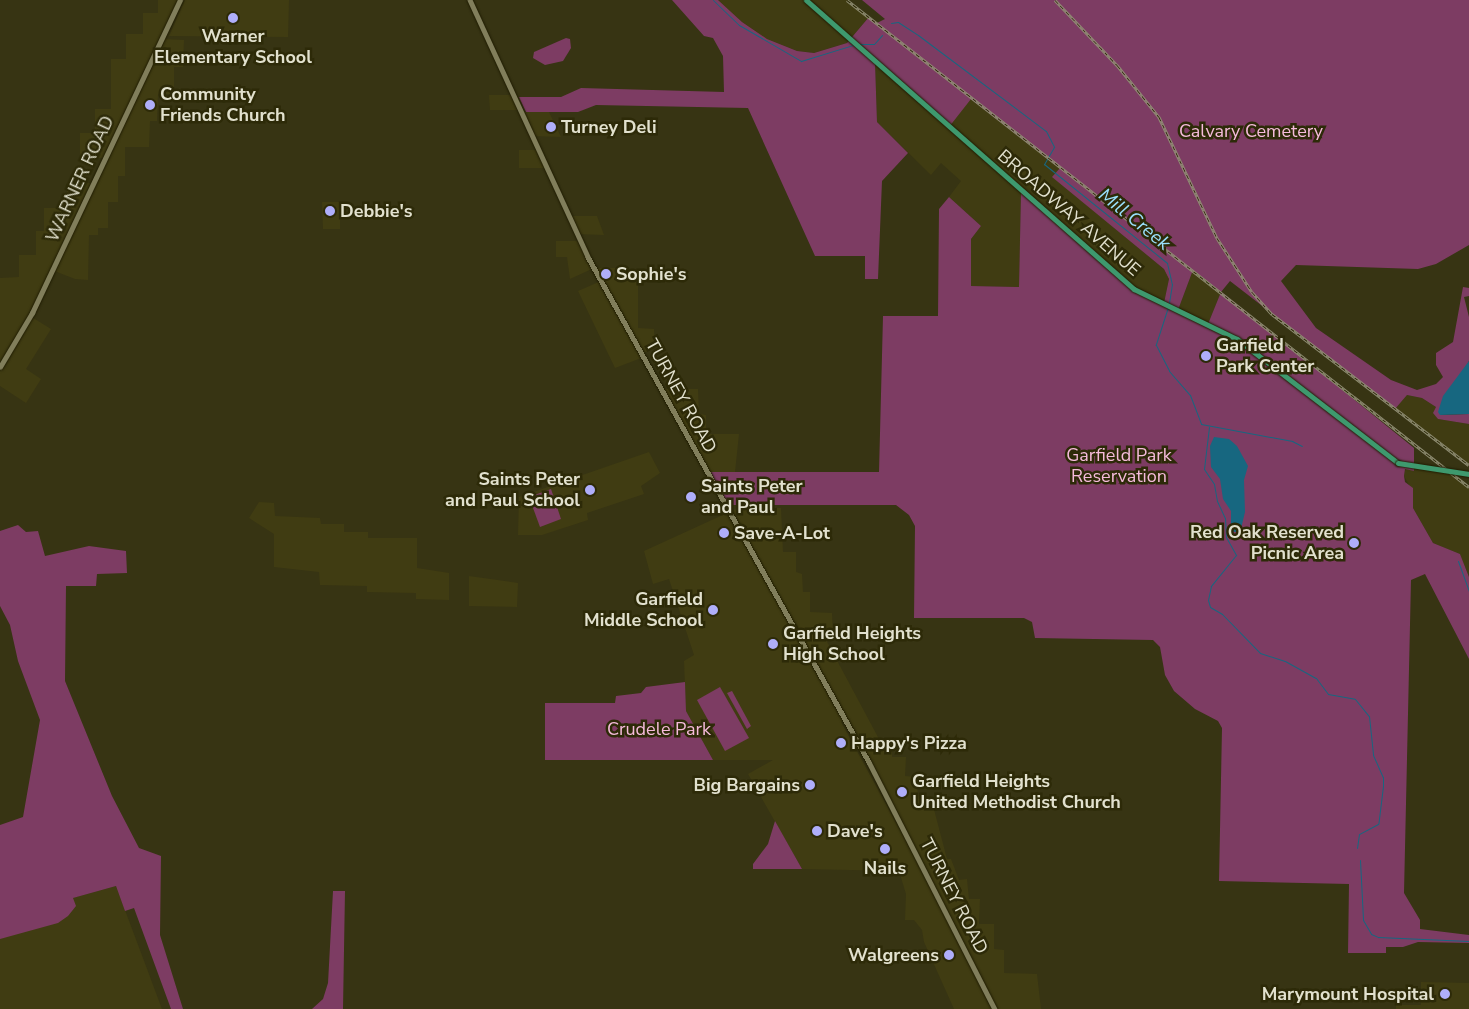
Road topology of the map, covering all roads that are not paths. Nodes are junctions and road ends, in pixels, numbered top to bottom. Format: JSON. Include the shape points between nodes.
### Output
{"nodes":[{"id":1,"x":180,"y":0,"type":"edge"},
{"id":2,"x":470,"y":0,"type":"edge"},
{"id":3,"x":806,"y":0,"type":"edge"},
{"id":4,"x":0,"y":366,"type":"edge"},
{"id":5,"x":1469,"y":474,"type":"edge"},
{"id":6,"x":995,"y":1009,"type":"edge"}],
"edges":[{"from":1,"to":4,"type":"main road","name":"WARNER ROAD","via":[[32,313]]},
{"from":2,"to":6,"type":"main road","name":"TURNEY ROAD","via":[[588,258],[873,769]]},
{"from":3,"to":5,"type":"main road","name":"BROADWAY AVENUE","bridge":true,"via":[[1134,289],[1237,339],[1398,463]]}]}
